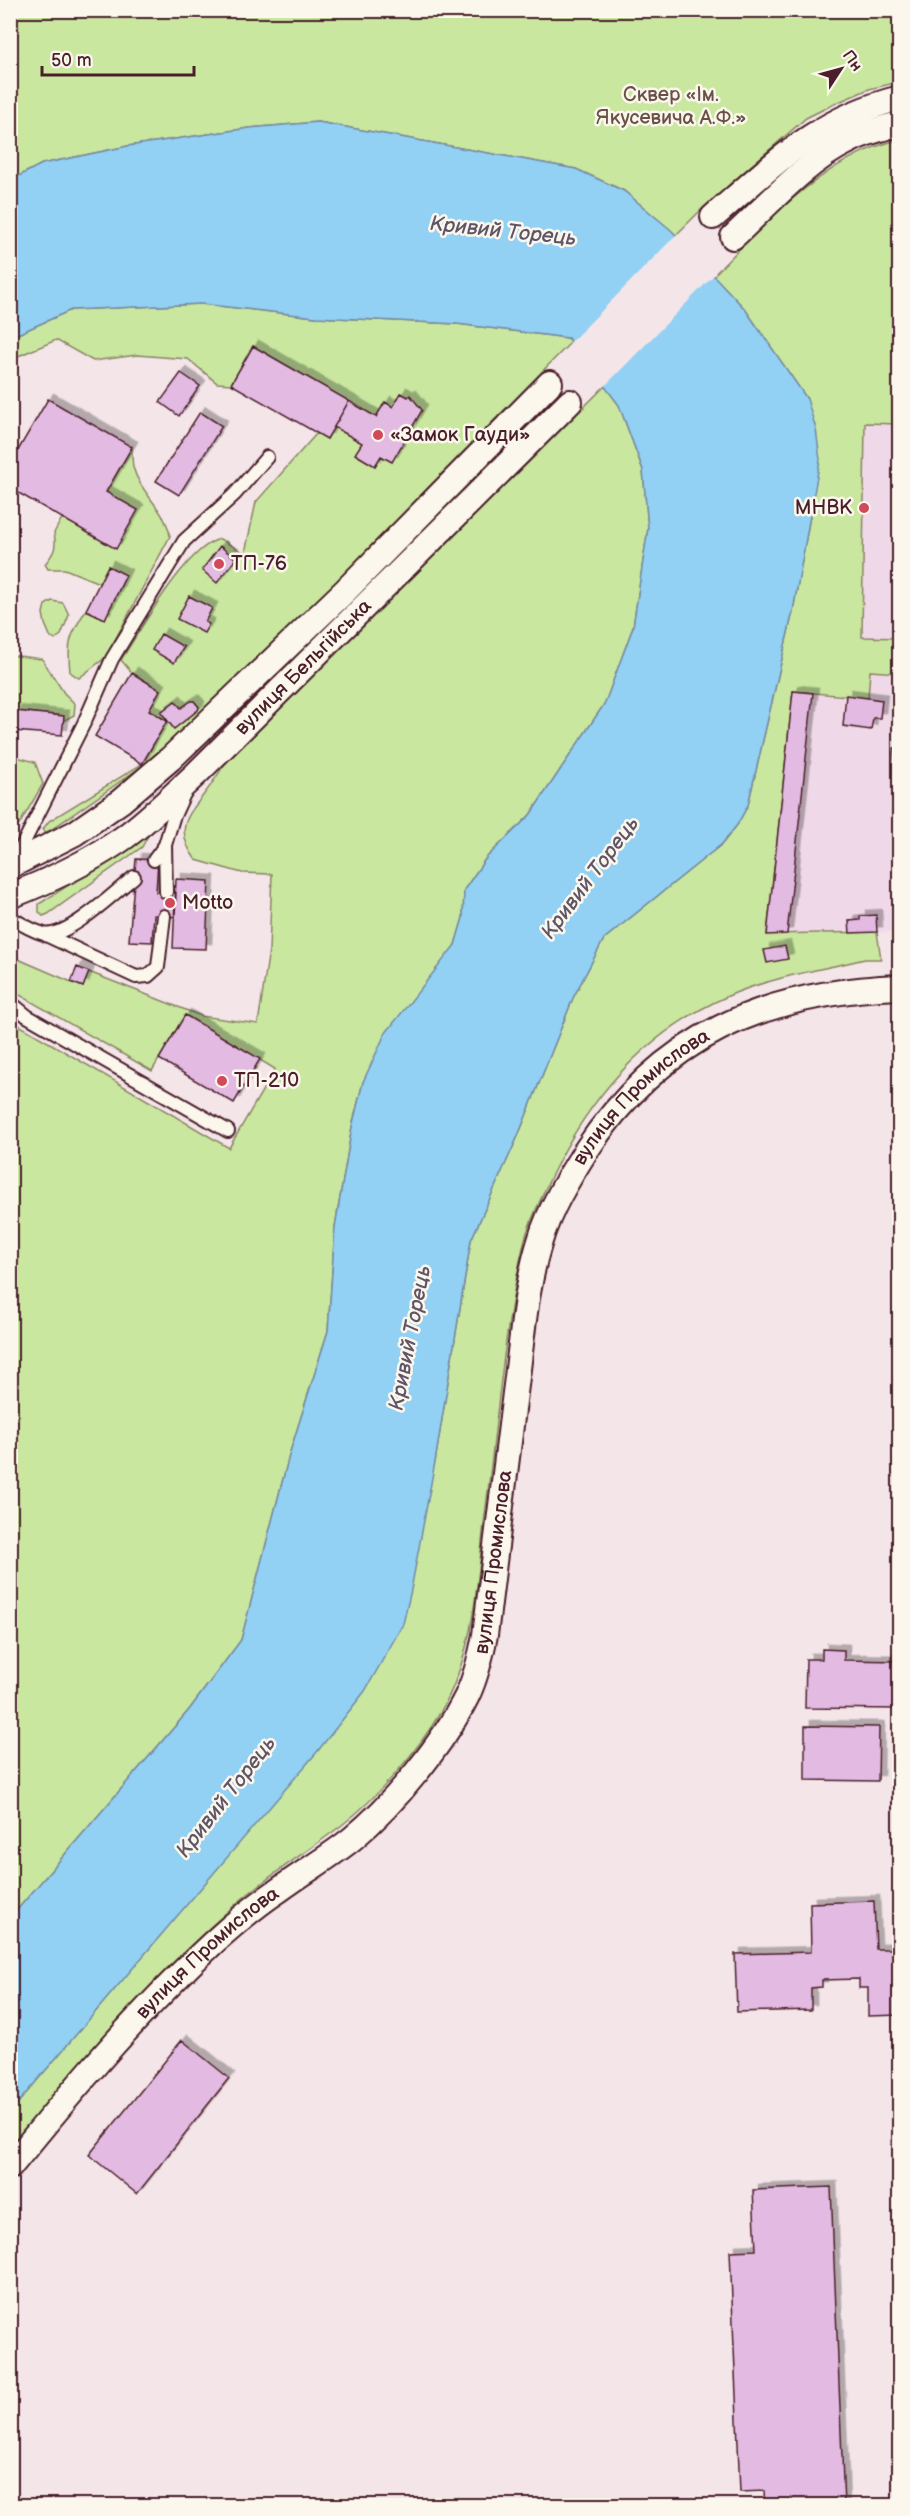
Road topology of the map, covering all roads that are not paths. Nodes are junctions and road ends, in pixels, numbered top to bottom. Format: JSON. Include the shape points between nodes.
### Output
{"nodes":[{"id":1,"x":900,"y":98,"type":"edge"},
{"id":2,"x":900,"y":123,"type":"edge"},
{"id":3,"x":713,"y":217,"type":"dead end"},
{"id":4,"x":733,"y":237,"type":"dead end"},
{"id":5,"x":550,"y":382,"type":"dead end"},
{"id":6,"x":570,"y":402,"type":"dead end"},
{"id":7,"x":267,"y":457,"type":"dead end"},
{"id":8,"x":196,"y":774,"type":"junction"},
{"id":9,"x":165,"y":845,"type":"junction"},
{"id":10,"x":154,"y":860,"type":"dead end"},
{"id":11,"x":12,"y":865,"type":"edge"},
{"id":12,"x":134,"y":877,"type":"dead end"},
{"id":13,"x":166,"y":892,"type":"dead end"},
{"id":14,"x":10,"y":896,"type":"edge"},
{"id":15,"x":164,"y":916,"type":"dead end"},
{"id":16,"x":10,"y":917,"type":"edge"},
{"id":17,"x":46,"y":935,"type":"junction"},
{"id":18,"x":900,"y":987,"type":"edge"},
{"id":19,"x":10,"y":1002,"type":"edge"},
{"id":20,"x":228,"y":1131,"type":"dead end"},
{"id":21,"x":10,"y":2167,"type":"edge"}],
"edges":[{"from":1,"to":3,"type":"street","via":[[864,108],[820,129],[787,152]]},
{"from":2,"to":4,"type":"street","via":[[864,134],[831,151]]},
{"from":5,"to":11,"type":"street","name":"вулиця Бельгійська","via":[[345,591],[170,759],[121,801],[75,832]]},
{"from":6,"to":8,"type":"street","name":"вулиця Бельгійська"},
{"from":7,"to":11,"type":"lane","via":[[235,494],[184,541],[112,659]]},
{"from":8,"to":9,"type":"lane","via":[[181,798]]},
{"from":8,"to":14,"type":"street","name":"вулиця Бельгійська","via":[[120,840],[63,874]]},
{"from":9,"to":10,"type":"lane"},
{"from":9,"to":13,"type":"lane"},
{"from":12,"to":17,"type":"lane","via":[[79,921]]},
{"from":15,"to":17,"type":"lane","via":[[158,967],[148,976],[136,977]]},
{"from":16,"to":17,"type":"lane"},
{"from":18,"to":21,"type":"street","name":"вулиця Промислова","via":[[857,989],[792,1002],[753,1012],[722,1026],[660,1066],[620,1104],[598,1132],[571,1174],[540,1239],[525,1313],[485,1635],[480,1664],[467,1696],[406,1785],[378,1815],[213,1943],[91,2068]]},
{"from":19,"to":20,"type":"lane","via":[[27,1016]]}]}
